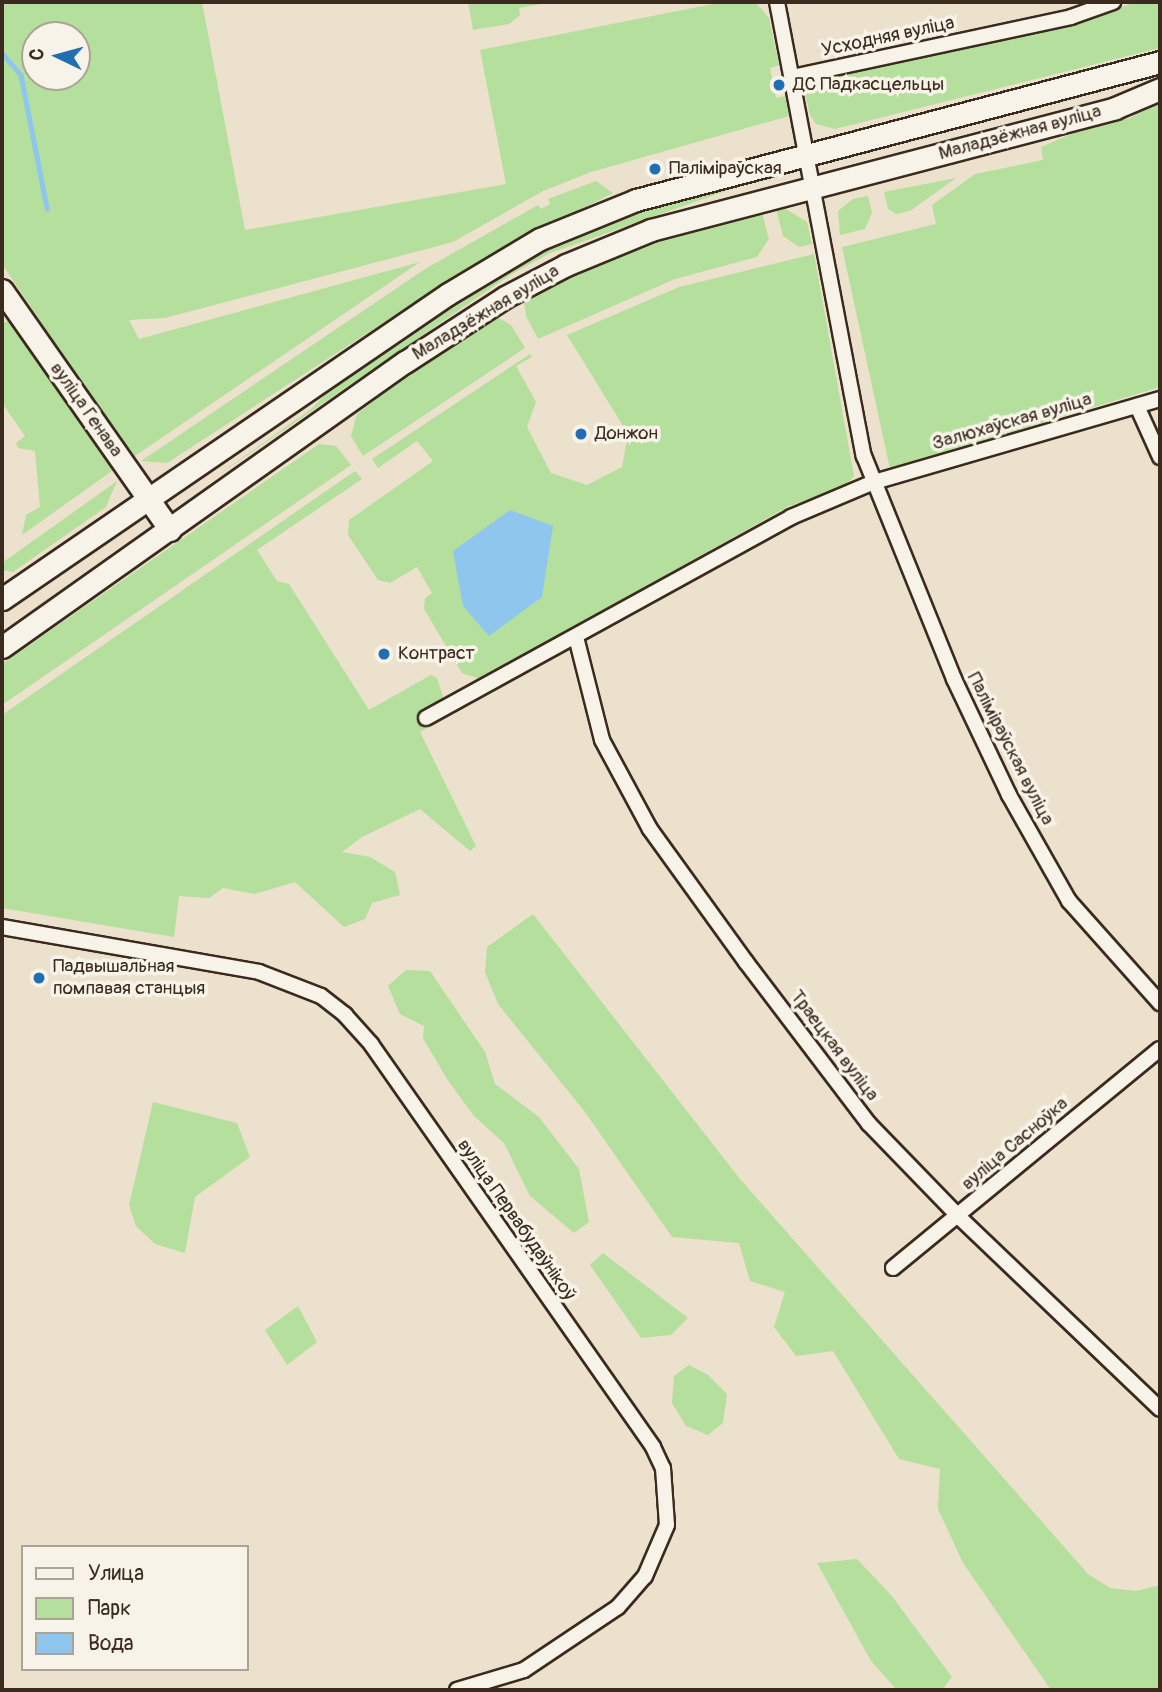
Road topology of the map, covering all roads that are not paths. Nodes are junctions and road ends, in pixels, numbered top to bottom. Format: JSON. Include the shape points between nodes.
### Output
{"nodes":[{"id":1,"x":777,"y":2,"type":"edge"},
{"id":2,"x":1113,"y":2,"type":"edge"},
{"id":3,"x":1160,"y":62,"type":"edge"},
{"id":4,"x":792,"y":78,"type":"junction"},
{"id":5,"x":1160,"y":89,"type":"edge"},
{"id":6,"x":807,"y":153,"type":"junction"},
{"id":7,"x":813,"y":188,"type":"junction"},
{"id":8,"x":2,"y":290,"type":"edge"},
{"id":9,"x":1160,"y":399,"type":"edge"},
{"id":10,"x":1138,"y":406,"type":"junction"},
{"id":11,"x":1160,"y":457,"type":"edge"},
{"id":12,"x":874,"y":482,"type":"junction"},
{"id":13,"x":148,"y":498,"type":"junction"},
{"id":14,"x":170,"y":530,"type":"junction"},
{"id":15,"x":2,"y":599,"type":"edge"},
{"id":16,"x":576,"y":637,"type":"junction"},
{"id":17,"x":2,"y":647,"type":"edge"},
{"id":18,"x":426,"y":718,"type":"dead end"},
{"id":19,"x":2,"y":927,"type":"edge"},
{"id":20,"x":1160,"y":1003,"type":"edge"},
{"id":21,"x":1160,"y":1049,"type":"edge"},
{"id":22,"x":958,"y":1216,"type":"junction"},
{"id":23,"x":893,"y":1268,"type":"dead end"},
{"id":24,"x":1160,"y":1409,"type":"edge"},
{"id":25,"x":457,"y":1690,"type":"edge"}],
"edges":[{"from":1,"to":4,"type":"street","name":"Паліміраўская вуліца"},
{"from":2,"to":4,"type":"street","name":"Усходняя вуліца","via":[[1071,17]]},
{"from":3,"to":6,"type":"main road","name":"Маладзёжная вуліца"},
{"from":4,"to":6,"type":"street","name":"Паліміраўская вуліца"},
{"from":5,"to":7,"type":"main road","name":"Маладзёжная вуліца","via":[[1115,108]]},
{"from":6,"to":7,"type":"street","name":"Паліміраўская вуліца"},
{"from":6,"to":13,"type":"main road","name":"Маладзёжная вуліца","via":[[636,200],[540,239],[447,294]]},
{"from":7,"to":12,"type":"street","name":"Паліміраўская вуліца","via":[[858,436]]},
{"from":7,"to":14,"type":"main road","name":"Маладзёжная вуліца","via":[[651,230],[566,265],[505,297],[405,362]]},
{"from":8,"to":13,"type":"main road","name":"вуліца Генава"},
{"from":9,"to":10,"type":"street","name":"Залюхаўская вуліца"},
{"from":10,"to":11,"type":"street"},
{"from":10,"to":12,"type":"street","name":"Залюхаўская вуліца"},
{"from":12,"to":16,"type":"street","via":[[791,517]]},
{"from":12,"to":20,"type":"street","name":"Паліміраўская вуліца","via":[[954,680],[1009,795],[1069,901]]},
{"from":13,"to":14,"type":"main road","name":"вуліца Генава"},
{"from":13,"to":15,"type":"main road","name":"Маладзёжная вуліца"},
{"from":14,"to":17,"type":"main road","name":"Маладзёжная вуліца"},
{"from":16,"to":18,"type":"street"},
{"from":16,"to":22,"type":"street","name":"Траецкая вуліца","via":[[602,740],[650,829],[869,1124]]},
{"from":19,"to":25,"type":"street","name":"вуліца Первабудаўнікоў","via":[[259,971],[292,981],[337,1009],[371,1044],[653,1447],[663,1468],[667,1525],[645,1576],[618,1607],[524,1670]]},
{"from":21,"to":22,"type":"street","name":"вуліца Сасноўка"},
{"from":22,"to":23,"type":"street","name":"вуліца Сасноўка"},
{"from":22,"to":24,"type":"street","name":"Траецкая вуліца"}]}
